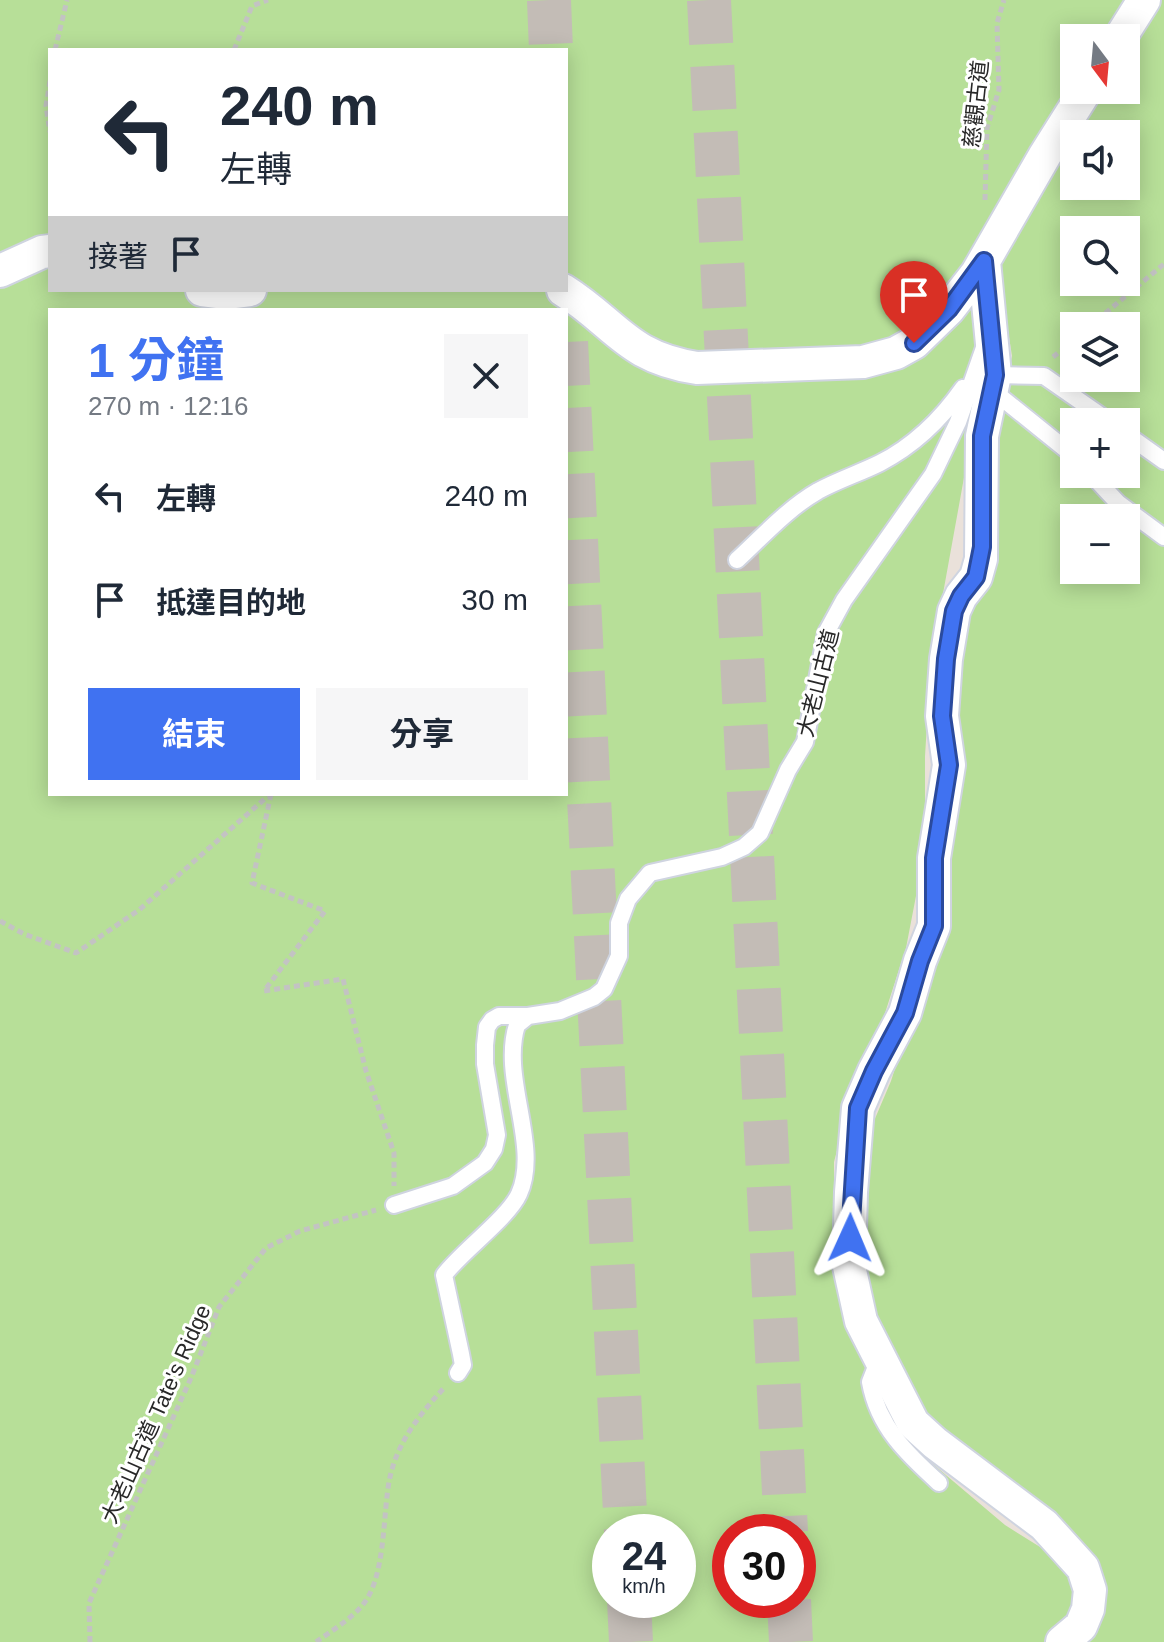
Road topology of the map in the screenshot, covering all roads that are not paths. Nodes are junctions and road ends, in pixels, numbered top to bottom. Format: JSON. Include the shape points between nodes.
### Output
{"nodes":[{"id":1,"x":1144,"y":0,"type":"edge"},
{"id":2,"x":1129,"y":24,"type":"edge"},
{"id":3,"x":1077,"y":104,"type":"edge"},
{"id":4,"x":48,"y":251,"type":"edge"},
{"id":5,"x":984,"y":261,"type":"junction"},
{"id":6,"x":0,"y":271,"type":"edge"},
{"id":7,"x":566,"y":292,"type":"edge"},
{"id":8,"x":987,"y":380,"type":"junction"},
{"id":9,"x":1090,"y":408,"type":"edge"},
{"id":10,"x":1060,"y":444,"type":"edge"},
{"id":11,"x":1140,"y":444,"type":"edge"},
{"id":12,"x":1164,"y":461,"type":"edge"},
{"id":13,"x":1104,"y":488,"type":"edge"},
{"id":14,"x":1164,"y":537,"type":"edge"},
{"id":15,"x":737,"y":560,"type":"dead end"},
{"id":16,"x":528,"y":1016,"type":"junction"},
{"id":17,"x":394,"y":1205,"type":"road end"},
{"id":18,"x":879,"y":1359,"type":"junction"},
{"id":19,"x":458,"y":1373,"type":"road end"},
{"id":20,"x":939,"y":1483,"type":"dead end"},
{"id":21,"x":1062,"y":1642,"type":"edge"}],
"edges":[{"from":1,"to":2,"type":"street"},
{"from":3,"to":5,"type":"street"},
{"from":4,"to":6,"type":"street"},
{"from":5,"to":7,"type":"street","via":[[949,309],[914,343],[863,362],[697,368],[674,364],[628,343]]},
{"from":5,"to":8,"type":"street","via":[[991,331]]},
{"from":8,"to":9,"type":"lane","via":[[1044,376]]},
{"from":8,"to":10,"type":"lane"},
{"from":8,"to":15,"type":"lane","via":[[884,461],[817,492]]},
{"from":8,"to":16,"type":"lane","name":"大老山古道","via":[[958,422],[933,474],[826,633],[805,742],[760,833],[722,857],[650,873],[628,899],[619,923],[619,956],[604,989],[583,1003]]},
{"from":8,"to":18,"type":"street","via":[[981,559],[954,611],[946,659],[942,716],[949,765],[934,858],[934,926],[905,1013],[866,1087],[856,1126],[851,1284]]},
{"from":11,"to":12,"type":"lane"},
{"from":13,"to":14,"type":"lane"},
{"from":16,"to":17,"type":"lane","name":"大老山古道","via":[[499,1016],[487,1027],[485,1064],[497,1135],[485,1163],[453,1186]]},
{"from":16,"to":19,"type":"lane","via":[[517,1025],[511,1045],[524,1143],[523,1183],[514,1203],[444,1275],[463,1365]]},
{"from":18,"to":20,"type":"lane","via":[[870,1382],[883,1422]]},
{"from":18,"to":21,"type":"street","via":[[920,1430],[1044,1525],[1083,1568],[1090,1590],[1088,1609],[1081,1626]]}]}
